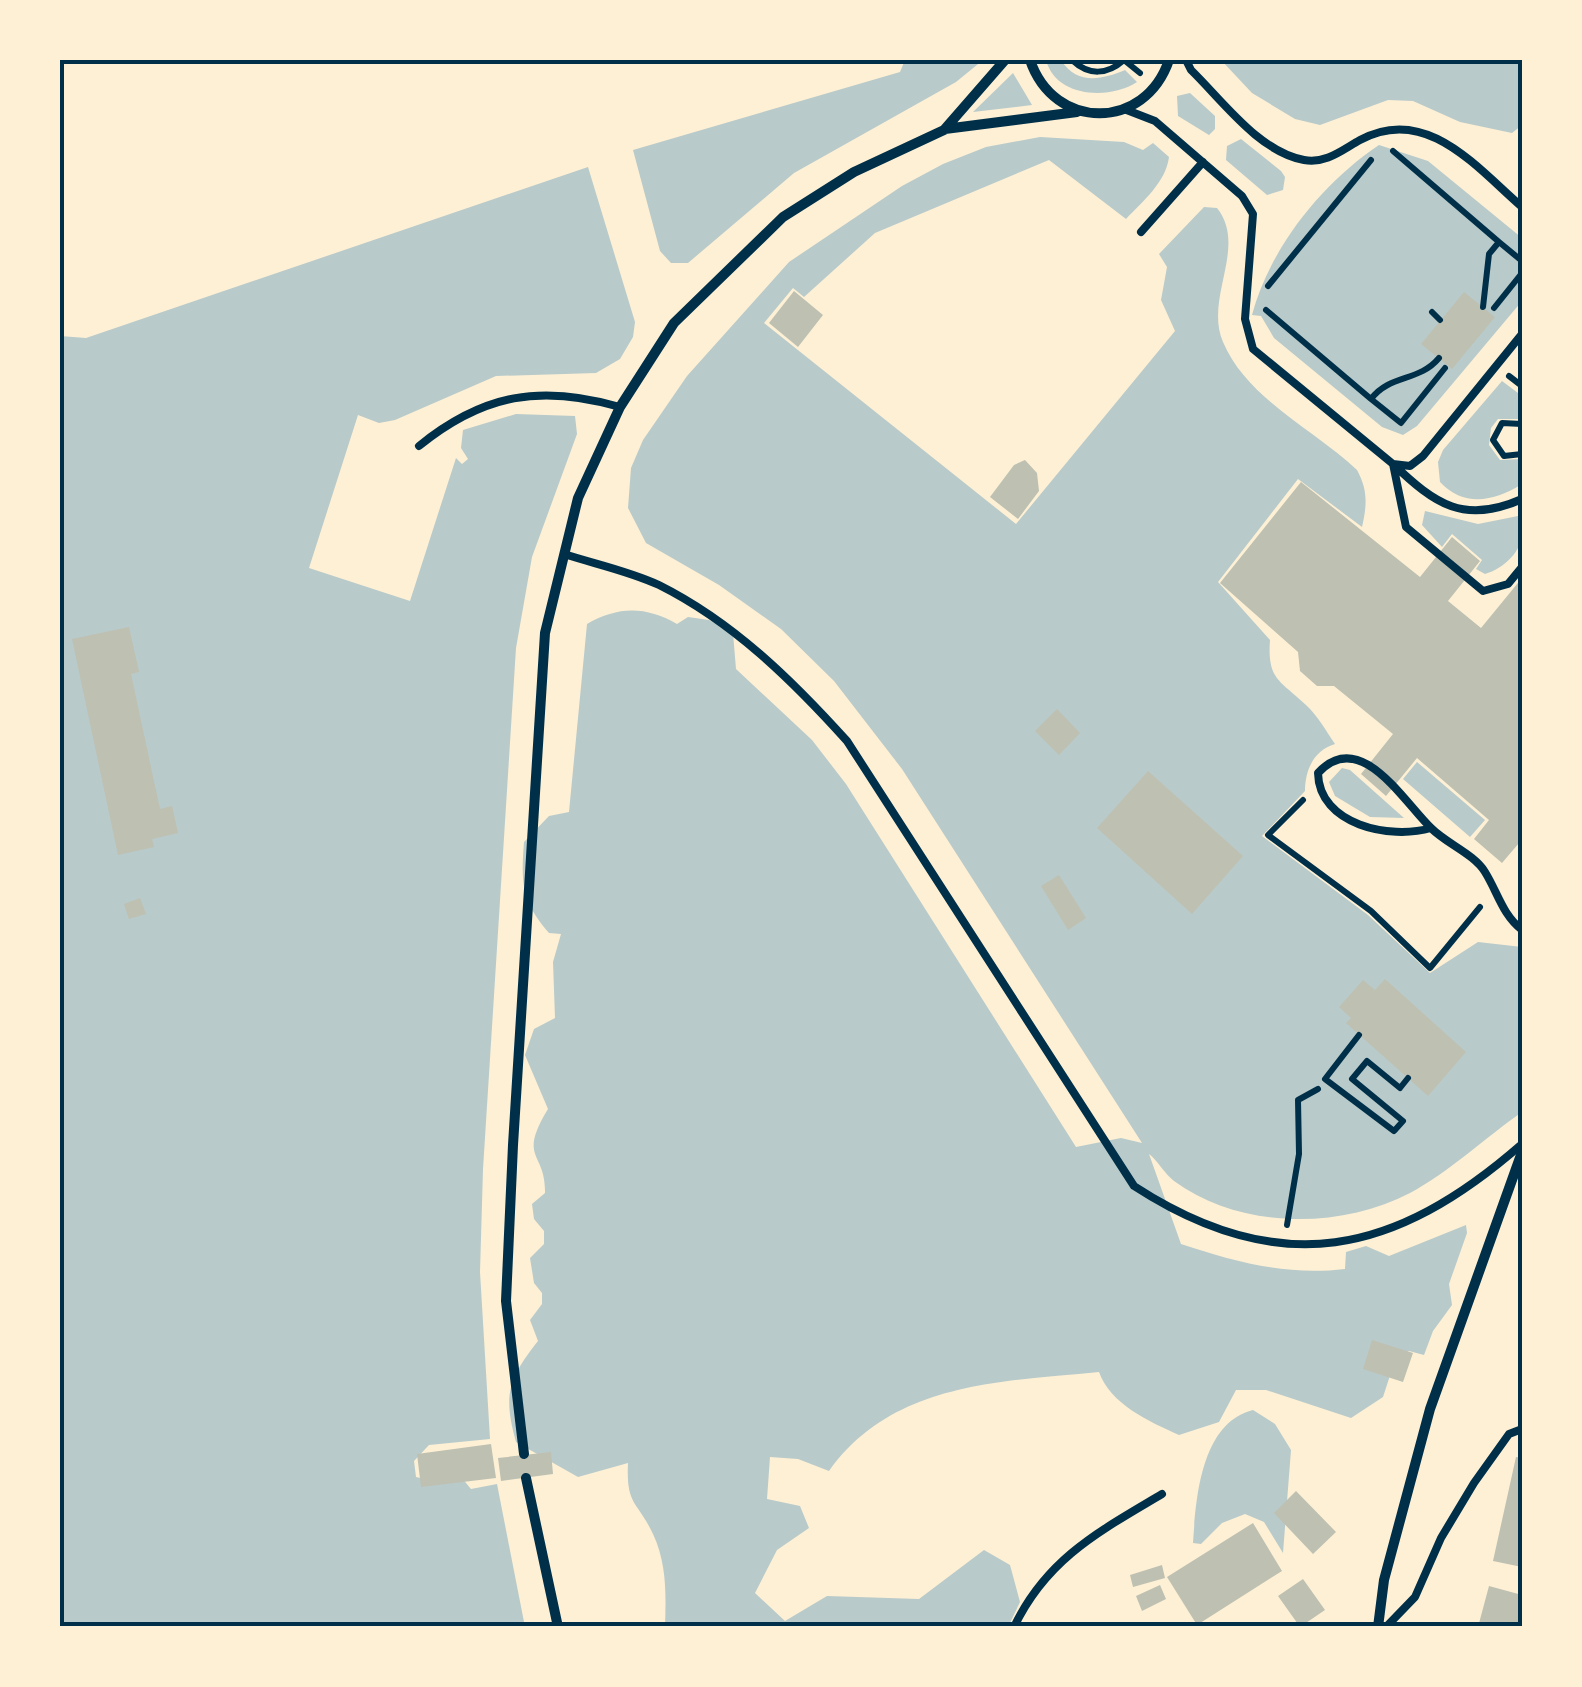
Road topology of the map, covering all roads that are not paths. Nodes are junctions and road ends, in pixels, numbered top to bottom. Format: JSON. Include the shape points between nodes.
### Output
{"nodes":[{"id":1,"x":1005,"y":60,"type":"edge"},
{"id":2,"x":1030,"y":60,"type":"edge"},
{"id":3,"x":1169,"y":60,"type":"edge"},
{"id":4,"x":1186,"y":60,"type":"edge"},
{"id":5,"x":1124,"y":109,"type":"junction"},
{"id":6,"x":1079,"y":111,"type":"junction"},
{"id":7,"x":944,"y":130,"type":"junction"},
{"id":8,"x":1202,"y":162,"type":"junction"},
{"id":9,"x":1522,"y":207,"type":"edge"},
{"id":10,"x":1141,"y":232,"type":"dead end"},
{"id":11,"x":1522,"y":334,"type":"edge"},
{"id":12,"x":620,"y":408,"type":"junction"},
{"id":13,"x":419,"y":446,"type":"dead end"},
{"id":14,"x":1393,"y":464,"type":"junction"},
{"id":15,"x":1522,"y":499,"type":"edge"},
{"id":16,"x":564,"y":554,"type":"junction"},
{"id":17,"x":1522,"y":566,"type":"edge"},
{"id":18,"x":1431,"y":828,"type":"junction"},
{"id":19,"x":1522,"y":930,"type":"edge"},
{"id":20,"x":1522,"y":1144,"type":"edge"},
{"id":21,"x":1522,"y":1152,"type":"edge"},
{"id":22,"x":1522,"y":1429,"type":"edge"},
{"id":23,"x":524,"y":1454,"type":"dead end"},
{"id":24,"x":526,"y":1479,"type":"dead end"},
{"id":25,"x":1162,"y":1494,"type":"dead end"},
{"id":26,"x":558,"y":1627,"type":"edge"},
{"id":27,"x":1014,"y":1627,"type":"edge"},
{"id":28,"x":1378,"y":1627,"type":"edge"},
{"id":29,"x":1386,"y":1627,"type":"edge"}],
"edges":[{"from":1,"to":7,"type":"street"},
{"from":2,"to":6,"type":"street","via":[[1054,98]]},
{"from":3,"to":5,"type":"street","via":[[1146,98]]},
{"from":4,"to":9,"type":"lane","via":[[1245,124],[1304,160],[1334,157],[1373,134],[1410,128],[1437,135]]},
{"from":5,"to":6,"type":"street"},
{"from":5,"to":8,"type":"lane","via":[[1155,121]]},
{"from":6,"to":7,"type":"street"},
{"from":7,"to":12,"type":"street","via":[[854,172],[783,217],[674,322]]},
{"from":8,"to":10,"type":"lane"},
{"from":8,"to":14,"type":"lane","via":[[1253,214],[1244,320],[1253,348]]},
{"from":11,"to":14,"type":"lane","via":[[1423,456],[1410,466]]},
{"from":12,"to":13,"type":"lane","via":[[538,395],[498,402],[455,417]]},
{"from":12,"to":16,"type":"street","via":[[578,498]]},
{"from":14,"to":15,"type":"lane","via":[[1446,506],[1502,508]]},
{"from":14,"to":17,"type":"lane","via":[[1406,528],[1437,556],[1484,590],[1508,584]]},
{"from":16,"to":20,"type":"lane","via":[[655,584],[700,608],[806,696],[847,742],[1134,1186],[1184,1218],[1284,1245],[1356,1240],[1478,1182]]},
{"from":16,"to":23,"type":"street","via":[[546,633],[510,1204],[506,1301]]},
{"from":18,"to":18,"type":"lane","via":[[1381,776],[1349,756],[1329,761],[1318,773],[1330,807],[1353,821],[1408,835]]},
{"from":18,"to":19,"type":"lane","via":[[1484,869],[1508,919]]},
{"from":21,"to":28,"type":"street","via":[[1430,1408],[1384,1580]]},
{"from":22,"to":29,"type":"lane","via":[[1509,1434],[1474,1483],[1414,1597]]},
{"from":24,"to":26,"type":"street"},
{"from":25,"to":27,"type":"lane","via":[[1070,1550]]}]}
